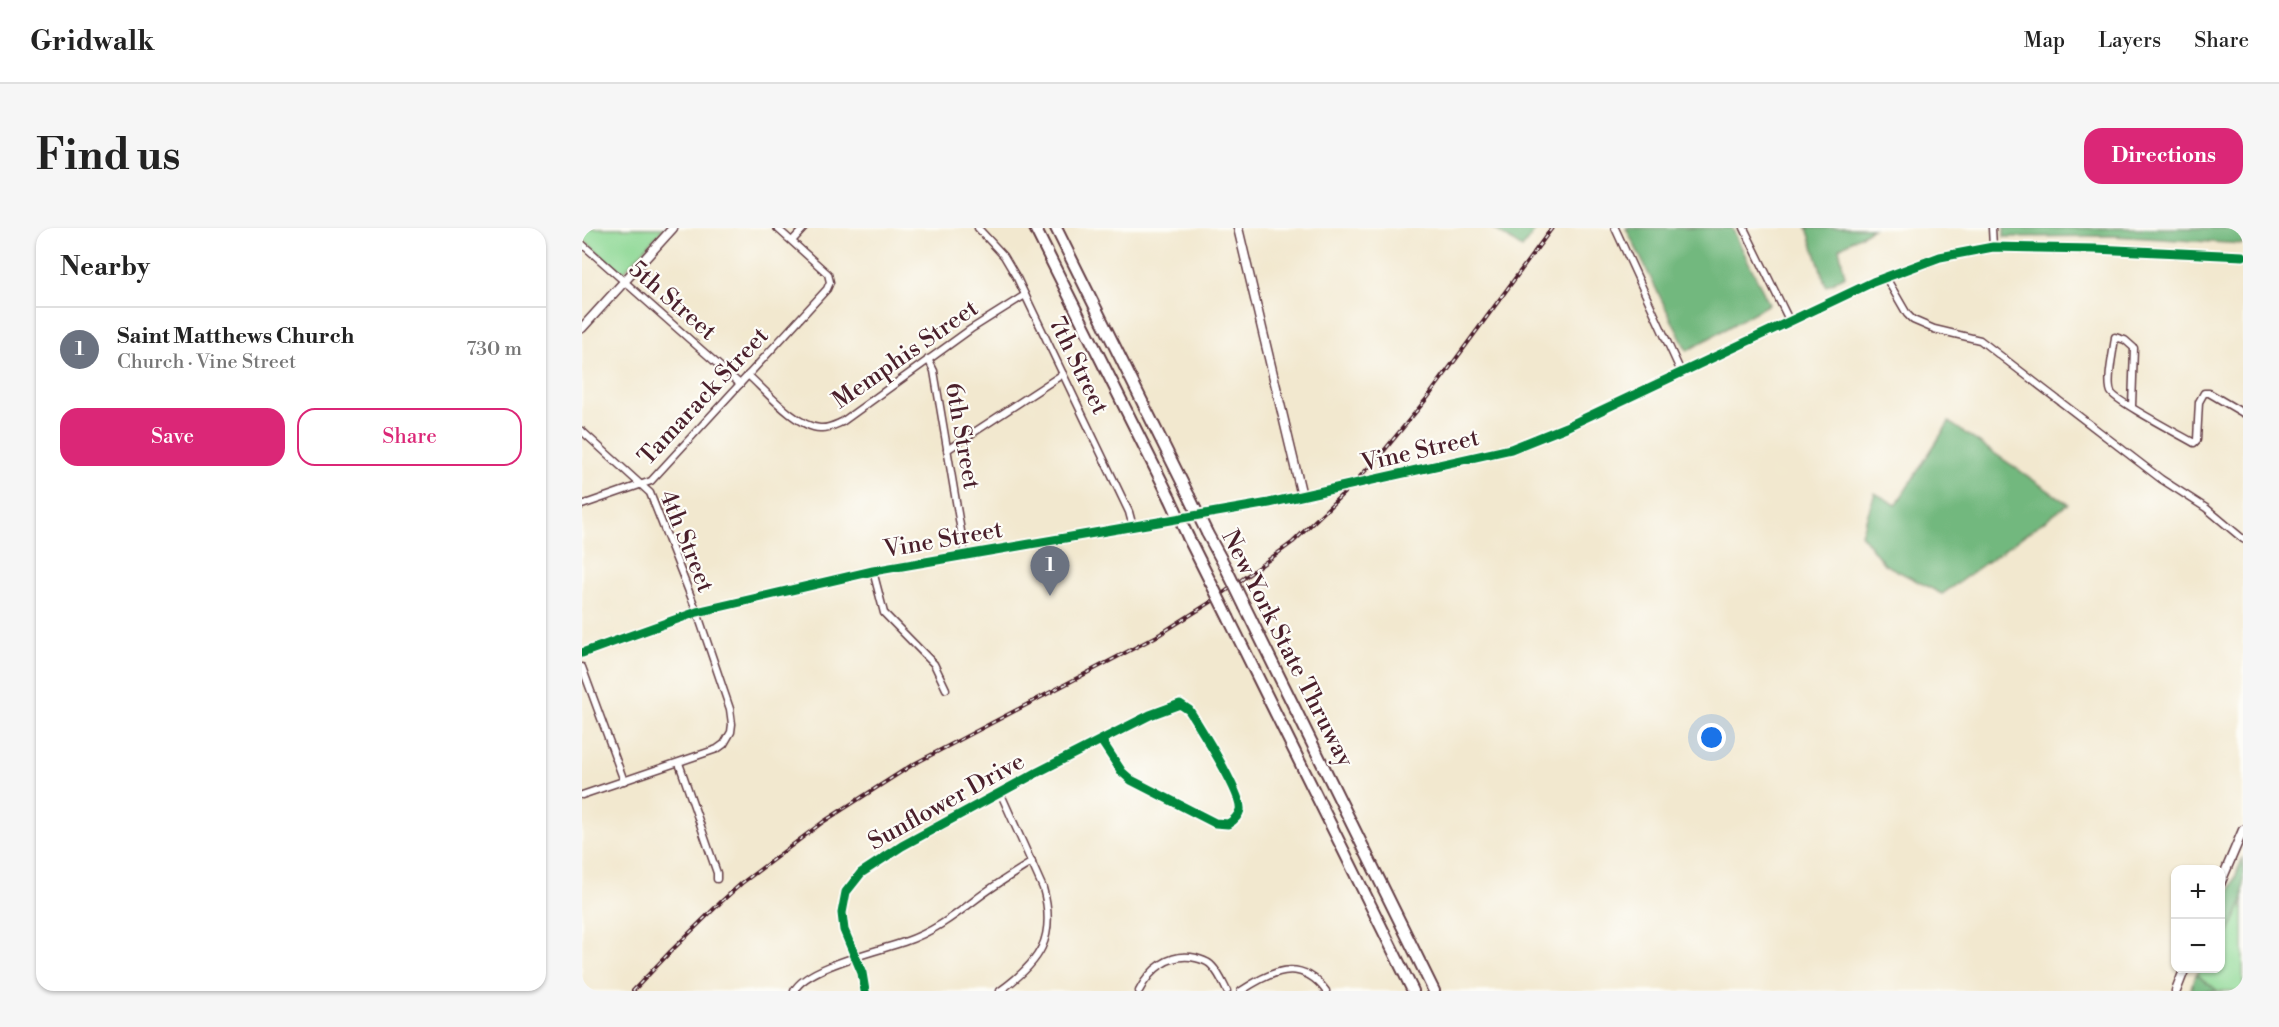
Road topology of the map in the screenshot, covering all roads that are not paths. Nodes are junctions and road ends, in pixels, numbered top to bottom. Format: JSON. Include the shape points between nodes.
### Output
{"nodes":[{"id":1,"x":673,"y":228,"type":"edge"},
{"id":2,"x":777,"y":228,"type":"edge"},
{"id":3,"x":804,"y":228,"type":"edge"},
{"id":4,"x":978,"y":228,"type":"edge"},
{"id":5,"x":1035,"y":228,"type":"edge"},
{"id":6,"x":1056,"y":228,"type":"edge"},
{"id":7,"x":1238,"y":228,"type":"edge"},
{"id":8,"x":1615,"y":228,"type":"edge"},
{"id":9,"x":1744,"y":228,"type":"edge"},
{"id":10,"x":1992,"y":228,"type":"edge"},
{"id":11,"x":792,"y":241,"type":"junction"},
{"id":12,"x":582,"y":244,"type":"edge"},
{"id":13,"x":1993,"y":247,"type":"junction"},
{"id":14,"x":2243,"y":256,"type":"edge"},
{"id":15,"x":1885,"y":276,"type":"junction"},
{"id":16,"x":624,"y":282,"type":"junction"},
{"id":17,"x":1025,"y":295,"type":"junction"},
{"id":18,"x":1790,"y":320,"type":"junction"},
{"id":19,"x":582,"y":328,"type":"edge"},
{"id":20,"x":928,"y":359,"type":"junction"},
{"id":21,"x":1681,"y":372,"type":"junction"},
{"id":22,"x":1063,"y":374,"type":"junction"},
{"id":23,"x":748,"y":375,"type":"junction"},
{"id":24,"x":740,"y":384,"type":"junction"},
{"id":25,"x":2132,"y":406,"type":"junction"},
{"id":26,"x":2243,"y":413,"type":"edge"},
{"id":27,"x":582,"y":431,"type":"edge"},
{"id":28,"x":947,"y":450,"type":"junction"},
{"id":29,"x":641,"y":484,"type":"junction"},
{"id":30,"x":1302,"y":496,"type":"junction"},
{"id":31,"x":582,"y":505,"type":"edge"},
{"id":32,"x":1133,"y":527,"type":"junction"},
{"id":33,"x":2243,"y":539,"type":"edge"},
{"id":34,"x":965,"y":555,"type":"junction"},
{"id":35,"x":873,"y":571,"type":"junction"},
{"id":36,"x":697,"y":612,"type":"junction"},
{"id":37,"x":582,"y":653,"type":"edge"},
{"id":38,"x":582,"y":667,"type":"edge"},
{"id":39,"x":946,"y":689,"type":"dead end"},
{"id":40,"x":1101,"y":740,"type":"junction"},
{"id":41,"x":678,"y":763,"type":"junction"},
{"id":42,"x":624,"y":781,"type":"junction"},
{"id":43,"x":1000,"y":792,"type":"junction"},
{"id":44,"x":582,"y":795,"type":"edge"},
{"id":45,"x":2243,"y":830,"type":"edge"},
{"id":46,"x":1032,"y":862,"type":"junction"},
{"id":47,"x":2225,"y":872,"type":"edge"},
{"id":48,"x":717,"y":879,"type":"dead end"},
{"id":49,"x":856,"y":958,"type":"junction"},
{"id":50,"x":2183,"y":973,"type":"edge"},
{"id":51,"x":794,"y":991,"type":"edge"},
{"id":52,"x":865,"y":991,"type":"edge"},
{"id":53,"x":1000,"y":991,"type":"edge"},
{"id":54,"x":1139,"y":991,"type":"edge"},
{"id":55,"x":1227,"y":991,"type":"edge"},
{"id":56,"x":1241,"y":991,"type":"edge"},
{"id":57,"x":1326,"y":991,"type":"edge"},
{"id":58,"x":1413,"y":991,"type":"edge"},
{"id":59,"x":1434,"y":991,"type":"edge"},
{"id":60,"x":2176,"y":991,"type":"edge"}],
"edges":[{"from":1,"to":16,"type":"street"},
{"from":2,"to":11,"type":"street"},
{"from":3,"to":11,"type":"street"},
{"from":4,"to":17,"type":"street","name":"7th Street","via":[[1004,256]]},
{"from":5,"to":58,"type":"highway","name":"New York State Thruway","bridge":true},
{"from":6,"to":59,"type":"highway","name":"New York State Thruway","bridge":true},
{"from":7,"to":30,"type":"street"},
{"from":8,"to":21,"type":"street"},
{"from":9,"to":18,"type":"street"},
{"from":10,"to":13,"type":"street"},
{"from":11,"to":23,"type":"street","name":"Tamarack Street","via":[[828,274],[830,282]]},
{"from":12,"to":16,"type":"street","name":"5th Street"},
{"from":13,"to":14,"type":"street","name":"Vine Street"},
{"from":13,"to":15,"type":"street","name":"Vine Street","via":[[1940,257]]},
{"from":15,"to":18,"type":"street","name":"Vine Street"},
{"from":15,"to":33,"type":"street","via":[[1913,320],[1980,340]]},
{"from":16,"to":19,"type":"street"},
{"from":16,"to":24,"type":"street","name":"5th Street"},
{"from":17,"to":20,"type":"street","name":"Memphis Street"},
{"from":17,"to":22,"type":"street","name":"7th Street"},
{"from":18,"to":21,"type":"street","name":"Vine Street"},
{"from":20,"to":23,"type":"street","name":"Memphis Street","via":[[842,422],[828,428],[803,422]]},
{"from":20,"to":28,"type":"street","name":"6th Street","via":[[934,371]]},
{"from":21,"to":30,"type":"street","name":"Vine Street","via":[[1511,449]]},
{"from":22,"to":28,"type":"street"},
{"from":22,"to":32,"type":"street","name":"7th Street"},
{"from":23,"to":24,"type":"street","name":"Tamarack Street"},
{"from":24,"to":29,"type":"street","name":"Tamarack Street","via":[[660,472]]},
{"from":25,"to":25,"type":"street","via":[[2111,392],[2115,336],[2134,348]]},
{"from":25,"to":26,"type":"street","via":[[2194,443],[2199,402],[2204,393]]},
{"from":27,"to":29,"type":"street","name":"4th Street"},
{"from":28,"to":34,"type":"street","name":"6th Street"},
{"from":29,"to":31,"type":"street","name":"Tamarack Street"},
{"from":29,"to":36,"type":"street","name":"4th Street","via":[[650,493]]},
{"from":30,"to":32,"type":"street","name":"Vine Street"},
{"from":32,"to":34,"type":"street","name":"Vine Street"},
{"from":34,"to":35,"type":"street","name":"Vine Street"},
{"from":35,"to":36,"type":"street","name":"Vine Street"},
{"from":35,"to":39,"type":"street","via":[[884,613],[934,664]]},
{"from":36,"to":37,"type":"street","name":"Vine Street"},
{"from":36,"to":41,"type":"street","name":"4th Street","via":[[728,699],[732,724],[724,744]]},
{"from":38,"to":42,"type":"street"},
{"from":40,"to":40,"type":"street","name":"Sunflower Drive","via":[[1172,705],[1186,707],[1236,793],[1240,810],[1236,818],[1228,824],[1215,823],[1137,784],[1122,772]]},
{"from":40,"to":43,"type":"street","name":"Sunflower Drive"},
{"from":41,"to":42,"type":"street"},
{"from":41,"to":48,"type":"street"},
{"from":42,"to":44,"type":"street"},
{"from":43,"to":46,"type":"street"},
{"from":43,"to":49,"type":"street","name":"Sunflower Drive","via":[[861,873],[850,886],[842,912],[844,930]]},
{"from":45,"to":47,"type":"street"},
{"from":46,"to":49,"type":"street","via":[[939,926]]},
{"from":46,"to":53,"type":"street","via":[[1048,905],[1047,936],[1032,965]]},
{"from":49,"to":51,"type":"street","via":[[812,974]]},
{"from":49,"to":52,"type":"street","name":"Sunflower Drive"},
{"from":50,"to":60,"type":"street"},
{"from":54,"to":55,"type":"street","via":[[1153,970],[1180,957],[1204,960],[1211,965]]},
{"from":56,"to":57,"type":"street","via":[[1278,971],[1290,969],[1304,972]]}]}
